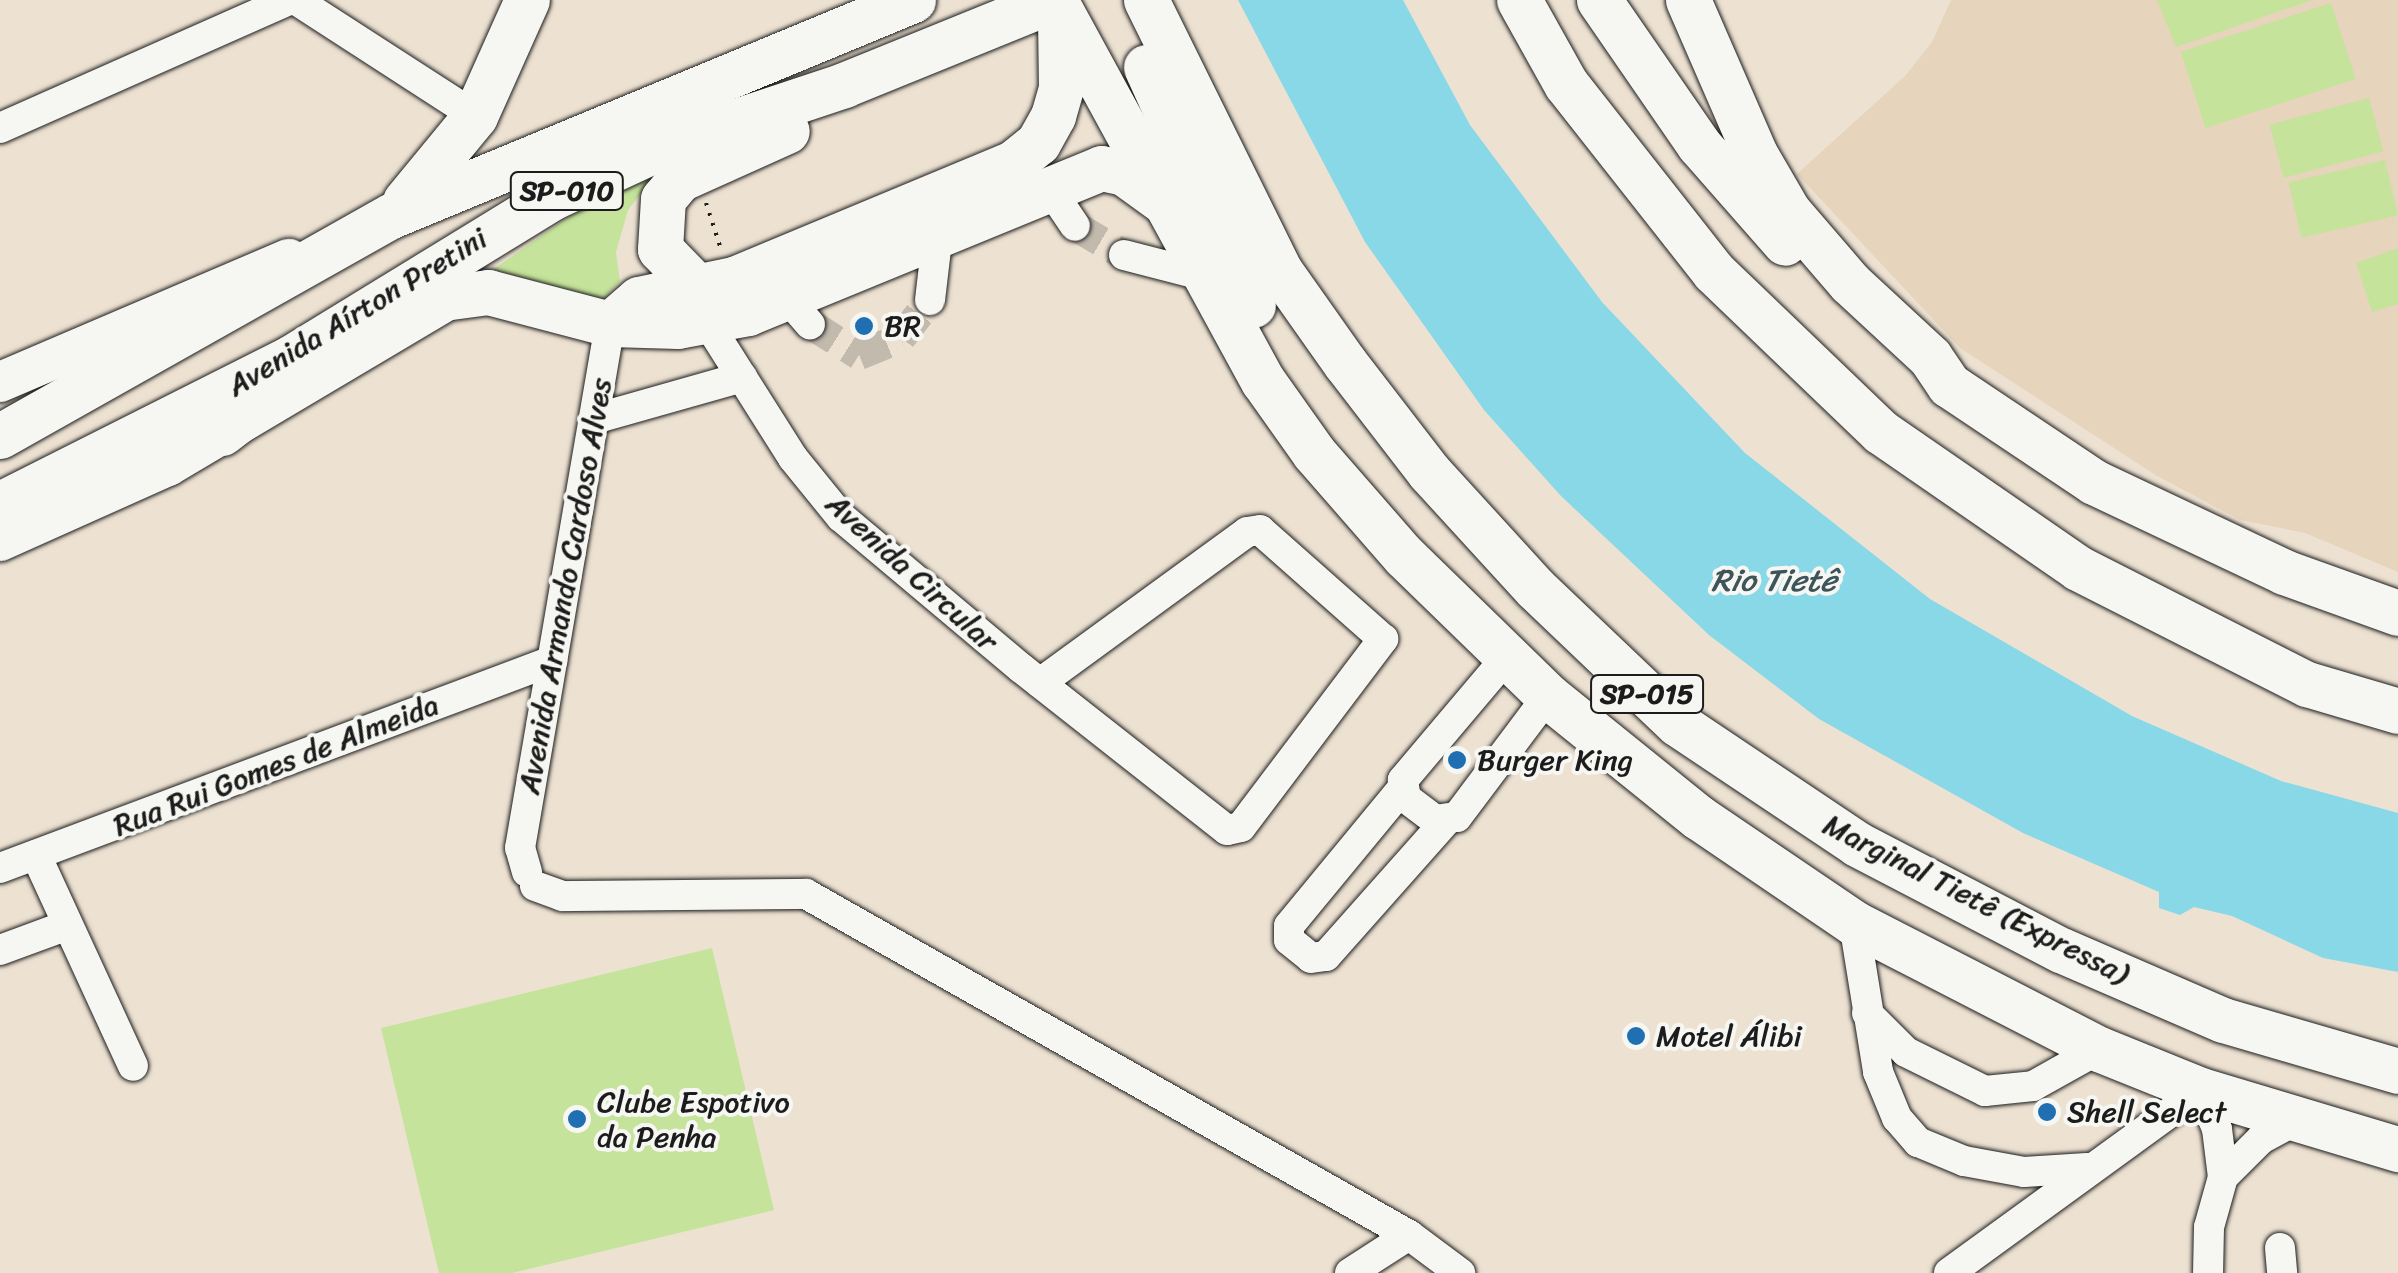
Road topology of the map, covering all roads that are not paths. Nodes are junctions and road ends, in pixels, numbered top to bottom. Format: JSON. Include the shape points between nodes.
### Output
{"nodes":[{"id":1,"x":293,"y":0,"type":"edge"},
{"id":2,"x":526,"y":0,"type":"edge"},
{"id":3,"x":913,"y":0,"type":"edge"},
{"id":4,"x":1519,"y":0,"type":"edge"},
{"id":5,"x":1599,"y":0,"type":"edge"},
{"id":6,"x":1688,"y":0,"type":"edge"},
{"id":7,"x":1139,"y":5,"type":"edge"},
{"id":8,"x":1047,"y":6,"type":"edge"},
{"id":9,"x":844,"y":85,"type":"junction"},
{"id":10,"x":475,"y":116,"type":"junction"},
{"id":11,"x":0,"y":128,"type":"edge"},
{"id":12,"x":1048,"y":186,"type":"junction"},
{"id":13,"x":1166,"y":204,"type":"junction"},
{"id":14,"x":390,"y":216,"type":"junction"},
{"id":15,"x":1074,"y":226,"type":"tunnel mouth"},
{"id":16,"x":936,"y":240,"type":"junction"},
{"id":17,"x":345,"y":242,"type":"junction"},
{"id":18,"x":1124,"y":255,"type":"tunnel mouth"},
{"id":19,"x":1205,"y":276,"type":"junction"},
{"id":20,"x":710,"y":290,"type":"junction"},
{"id":21,"x":456,"y":295,"type":"junction"},
{"id":22,"x":387,"y":298,"type":"junction"},
{"id":23,"x":930,"y":300,"type":"tunnel mouth"},
{"id":24,"x":610,"y":324,"type":"junction"},
{"id":25,"x":313,"y":344,"type":"junction"},
{"id":26,"x":742,"y":377,"type":"junction"},
{"id":27,"x":0,"y":382,"type":"edge"},
{"id":28,"x":1948,"y":385,"type":"junction"},
{"id":29,"x":594,"y":419,"type":"junction"},
{"id":30,"x":6,"y":432,"type":"edge"},
{"id":31,"x":222,"y":433,"type":"junction"},
{"id":32,"x":1314,"y":453,"type":"junction"},
{"id":33,"x":16,"y":496,"type":"edge"},
{"id":34,"x":0,"y":540,"type":"edge"},
{"id":35,"x":2398,"y":613,"type":"edge"},
{"id":36,"x":1506,"y":658,"type":"junction"},
{"id":37,"x":552,"y":662,"type":"junction"},
{"id":38,"x":1031,"y":676,"type":"junction"},
{"id":39,"x":1548,"y":696,"type":"junction"},
{"id":40,"x":2398,"y":710,"type":"edge"},
{"id":41,"x":1401,"y":790,"type":"junction"},
{"id":42,"x":1446,"y":821,"type":"junction"},
{"id":43,"x":36,"y":855,"type":"junction"},
{"id":44,"x":0,"y":868,"type":"edge"},
{"id":45,"x":1854,"y":923,"type":"junction"},
{"id":46,"x":65,"y":926,"type":"junction"},
{"id":47,"x":0,"y":950,"type":"edge"},
{"id":48,"x":1867,"y":1013,"type":"junction"},
{"id":49,"x":2098,"y":1048,"type":"junction"},
{"id":50,"x":133,"y":1066,"type":"dead end"},
{"id":51,"x":2398,"y":1071,"type":"edge"},
{"id":52,"x":2201,"y":1090,"type":"junction"},
{"id":53,"x":2298,"y":1119,"type":"junction"},
{"id":54,"x":2386,"y":1140,"type":"edge"},
{"id":55,"x":2094,"y":1166,"type":"junction"},
{"id":56,"x":2223,"y":1176,"type":"junction"},
{"id":57,"x":1409,"y":1235,"type":"junction"},
{"id":58,"x":1350,"y":1273,"type":"edge"},
{"id":59,"x":1460,"y":1273,"type":"edge"},
{"id":60,"x":1949,"y":1273,"type":"edge"},
{"id":61,"x":2208,"y":1273,"type":"edge"}],
"edges":[{"from":1,"to":10,"type":"street"},
{"from":1,"to":11,"type":"street"},
{"from":2,"to":10,"type":"highway"},
{"from":3,"to":14,"type":"highway","name":"Avenida Aírton Pretini","number":"SP-010"},
{"from":4,"to":40,"type":"highway","via":[[1566,84],[1714,272],[1882,432],[2078,568],[2308,684]]},
{"from":5,"to":28,"type":"highway","via":[[1699,145],[1770,228],[1859,316]]},
{"from":6,"to":28,"type":"highway","via":[[1755,154],[1788,212],[1850,283],[1930,358]]},
{"from":7,"to":32,"type":"highway","via":[[1194,179],[1296,398]]},
{"from":7,"to":51,"type":"highway","name":"Marginal Tietê (Expressa)","number":"SP-015","via":[[1280,271],[1345,363],[1429,472],[1534,588],[1678,724],[1857,844],[2061,950],[2223,1020]]},
{"from":8,"to":9,"type":"highway","name":"Avenida Aírton Pretini","number":"SP-010"},
{"from":8,"to":13,"type":"highway"},
{"from":8,"to":20,"type":"highway","via":[[1062,88],[1038,143],[1013,163]]},
{"from":9,"to":20,"type":"highway","via":[[792,129],[696,172],[663,199],[660,248]]},
{"from":9,"to":22,"type":"highway","name":"Avenida Aírton Pretini","number":"SP-010","via":[[668,144],[514,219]]},
{"from":10,"to":14,"type":"highway"},
{"from":12,"to":13,"type":"highway","via":[[1101,168],[1124,173]]},
{"from":12,"to":15,"type":"street"},
{"from":12,"to":16,"type":"highway"},
{"from":13,"to":19,"type":"highway"},
{"from":14,"to":17,"type":"highway","name":"Avenida Aírton Pretini","number":"SP-010"},
{"from":16,"to":20,"type":"highway","via":[[798,311]]},
{"from":16,"to":23,"type":"street"},
{"from":17,"to":27,"type":"main road","name":"Avenida Aírton Pretini","via":[[233,278]]},
{"from":17,"to":30,"type":"highway","name":"Avenida Aírton Pretini","number":"SP-010"},
{"from":18,"to":19,"type":"street"},
{"from":19,"to":32,"type":"highway","via":[[1263,381]]},
{"from":20,"to":24,"type":"highway","via":[[639,299]]},
{"from":20,"to":26,"type":"street","name":"Avenida Circular"},
{"from":21,"to":22,"type":"highway","via":[[406,303]]},
{"from":21,"to":24,"type":"highway","via":[[488,292]]},
{"from":21,"to":31,"type":"main road","name":"Avenida Aírton Pretini"},
{"from":22,"to":25,"type":"highway","name":"Avenida Aírton Pretini","number":"SP-010"},
{"from":24,"to":29,"type":"street","name":"Avenida Armando Cardoso Alves"},
{"from":25,"to":31,"type":"highway","via":[[308,366]]},
{"from":25,"to":33,"type":"highway","name":"Avenida Aírton Pretini","number":"SP-010"},
{"from":26,"to":29,"type":"street"},
{"from":26,"to":38,"type":"street","name":"Avenida Circular","via":[[841,517]]},
{"from":28,"to":35,"type":"highway","via":[[2094,482],[2284,572]]},
{"from":29,"to":37,"type":"street","name":"Avenida Armando Cardoso Alves"},
{"from":31,"to":34,"type":"main road","name":"Avenida Aírton Pretini","via":[[168,466]]},
{"from":32,"to":36,"type":"highway"},
{"from":36,"to":39,"type":"highway"},
{"from":36,"to":41,"type":"street"},
{"from":37,"to":43,"type":"street","name":"Rua Rui Gomes de Almeida"},
{"from":37,"to":57,"type":"street","name":"Avenida Armando Cardoso Alves","via":[[527,869],[562,896],[806,894]]},
{"from":38,"to":38,"type":"street","name":"Avenida Circular","via":[[1227,830],[1236,830],[1383,639],[1260,530]]},
{"from":39,"to":42,"type":"street","via":[[1457,817]]},
{"from":39,"to":45,"type":"highway","via":[[1698,817]]},
{"from":41,"to":42,"type":"street","via":[[1434,820]]},
{"from":41,"to":42,"type":"street","via":[[1289,926],[1289,940],[1310,958],[1326,956]]},
{"from":43,"to":44,"type":"street","name":"Rua Rui Gomes de Almeida"},
{"from":43,"to":46,"type":"street"},
{"from":45,"to":48,"type":"street"},
{"from":45,"to":49,"type":"highway"},
{"from":46,"to":47,"type":"street"},
{"from":46,"to":50,"type":"street","via":[[77,955],[90,964]]},
{"from":48,"to":49,"type":"street","via":[[1906,1052],[1985,1091],[2033,1086]]},
{"from":48,"to":55,"type":"street","via":[[1878,1072],[1897,1118],[1918,1142],[1964,1161],[2024,1172]]},
{"from":49,"to":52,"type":"highway"},
{"from":52,"to":53,"type":"highway"},
{"from":52,"to":55,"type":"street"},
{"from":52,"to":56,"type":"street","via":[[2217,1129]]},
{"from":53,"to":54,"type":"highway"},
{"from":53,"to":56,"type":"street","via":[[2261,1139]]},
{"from":55,"to":60,"type":"street"},
{"from":56,"to":61,"type":"street","via":[[2209,1228]]},
{"from":57,"to":58,"type":"street"},
{"from":57,"to":59,"type":"street"}]}
